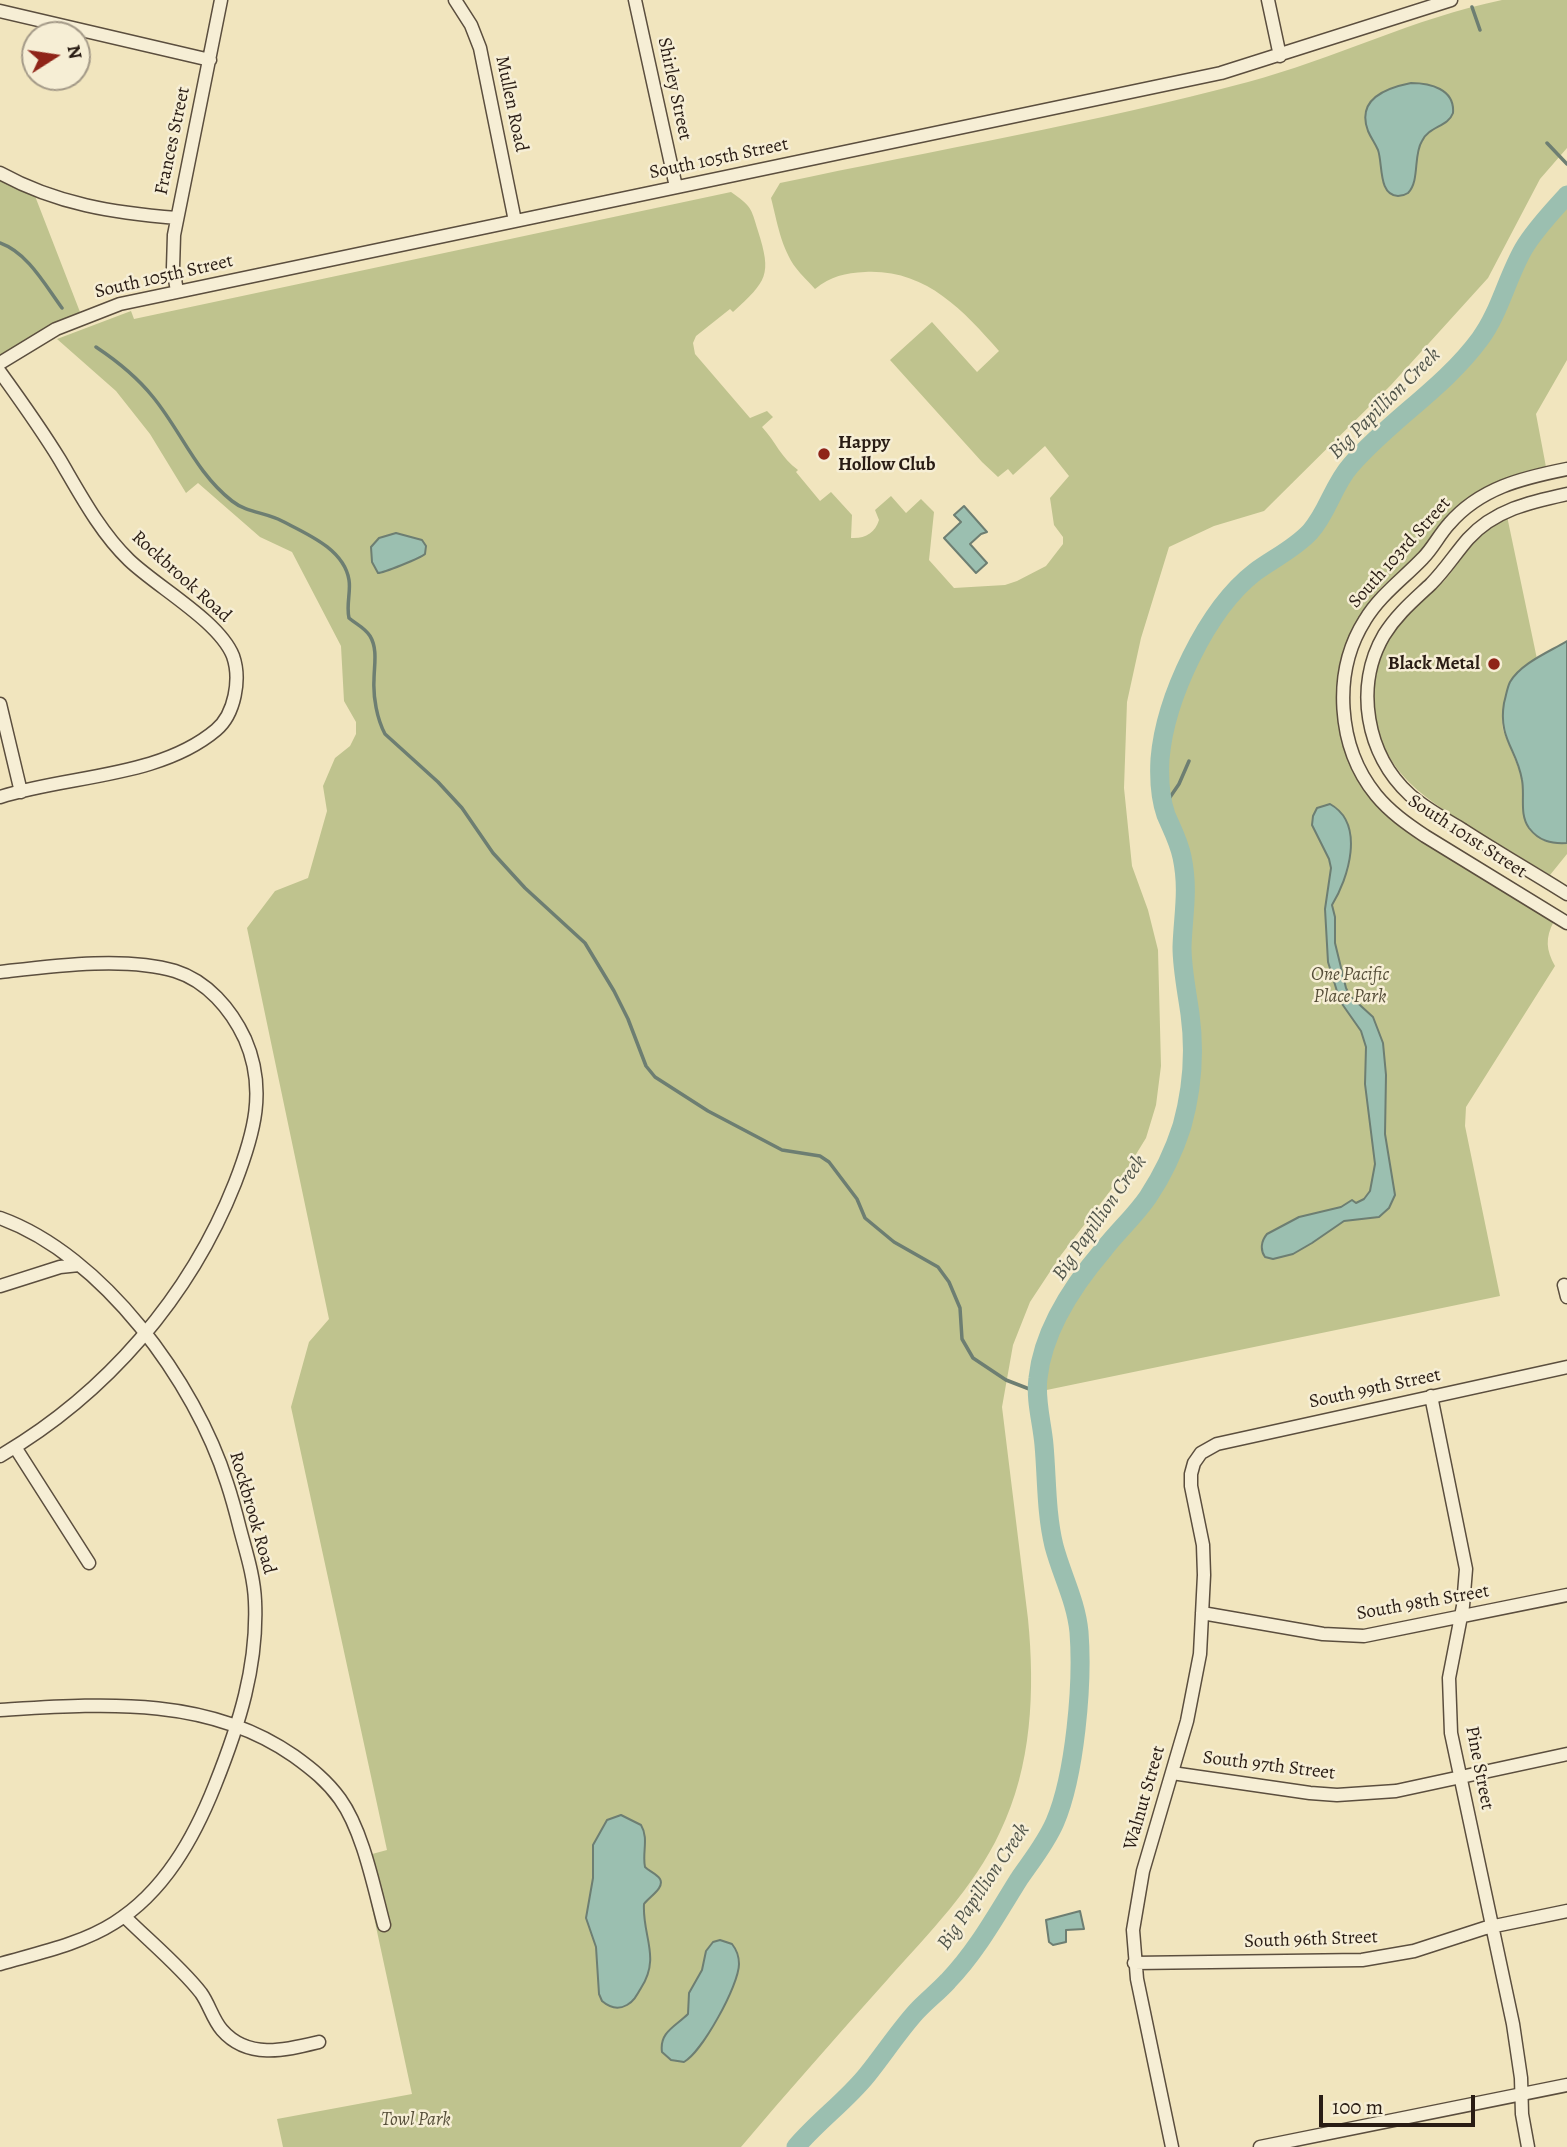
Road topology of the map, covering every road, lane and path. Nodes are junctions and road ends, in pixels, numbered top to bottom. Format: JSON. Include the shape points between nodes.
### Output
{"nodes":[{"id":1,"x":221,"y":0,"type":"edge"},
{"id":2,"x":455,"y":0,"type":"edge"},
{"id":3,"x":635,"y":0,"type":"edge"},
{"id":4,"x":1268,"y":0,"type":"edge"},
{"id":5,"x":1451,"y":0,"type":"edge"},
{"id":6,"x":0,"y":11,"type":"edge"},
{"id":7,"x":1280,"y":56,"type":"junction"},
{"id":8,"x":210,"y":60,"type":"junction"},
{"id":9,"x":0,"y":173,"type":"edge"},
{"id":10,"x":676,"y":187,"type":"junction"},
{"id":11,"x":177,"y":218,"type":"junction"},
{"id":12,"x":515,"y":221,"type":"junction"},
{"id":13,"x":177,"y":291,"type":"junction"},
{"id":14,"x":0,"y":363,"type":"edge"},
{"id":15,"x":0,"y":372,"type":"edge"},
{"id":16,"x":1567,"y":468,"type":"edge"},
{"id":17,"x":1567,"y":494,"type":"edge"},
{"id":18,"x":0,"y":704,"type":"edge"},
{"id":19,"x":1346,"y":729,"type":"joint"},
{"id":20,"x":21,"y":792,"type":"junction"},
{"id":21,"x":0,"y":797,"type":"edge"},
{"id":22,"x":1567,"y":894,"type":"edge"},
{"id":23,"x":1567,"y":923,"type":"edge"},
{"id":24,"x":0,"y":972,"type":"edge"},
{"id":25,"x":0,"y":1218,"type":"edge"},
{"id":26,"x":79,"y":1265,"type":"junction"},
{"id":27,"x":0,"y":1286,"type":"edge"},
{"id":28,"x":145,"y":1333,"type":"junction"},
{"id":29,"x":1567,"y":1367,"type":"edge"},
{"id":30,"x":1431,"y":1396,"type":"junction"},
{"id":31,"x":15,"y":1447,"type":"junction"},
{"id":32,"x":0,"y":1456,"type":"edge"},
{"id":33,"x":1196,"y":1459,"type":"joint"},
{"id":34,"x":89,"y":1563,"type":"dead end"},
{"id":35,"x":1567,"y":1595,"type":"edge"},
{"id":36,"x":1202,"y":1614,"type":"junction"},
{"id":37,"x":1461,"y":1618,"type":"junction"},
{"id":38,"x":0,"y":1710,"type":"edge"},
{"id":39,"x":237,"y":1727,"type":"junction"},
{"id":40,"x":1567,"y":1754,"type":"edge"},
{"id":41,"x":1172,"y":1773,"type":"junction"},
{"id":42,"x":1461,"y":1778,"type":"junction"},
{"id":43,"x":1567,"y":1911,"type":"edge"},
{"id":44,"x":124,"y":1916,"type":"junction"},
{"id":45,"x":384,"y":1925,"type":"dead end"},
{"id":46,"x":1493,"y":1926,"type":"junction"},
{"id":47,"x":1134,"y":1963,"type":"junction"},
{"id":48,"x":0,"y":1964,"type":"edge"},
{"id":49,"x":319,"y":2042,"type":"dead end"},
{"id":50,"x":1567,"y":2085,"type":"edge"},
{"id":51,"x":1521,"y":2094,"type":"junction"},
{"id":52,"x":1172,"y":2147,"type":"edge"},
{"id":53,"x":1260,"y":2147,"type":"edge"},
{"id":54,"x":1528,"y":2147,"type":"edge"}],
"edges":[{"from":1,"to":8,"type":"street","name":"Frances Street"},
{"from":2,"to":12,"type":"street","name":"Mullen Road","via":[[480,48]]},
{"from":3,"to":10,"type":"street","name":"Shirley Street"},
{"from":4,"to":7,"type":"street"},
{"from":5,"to":7,"type":"street","name":"South 105th Street"},
{"from":6,"to":8,"type":"street"},
{"from":7,"to":10,"type":"street","name":"South 105th Street","via":[[1149,89]]},
{"from":8,"to":11,"type":"street","name":"Frances Street"},
{"from":9,"to":11,"type":"street","via":[[47,195],[88,207]]},
{"from":10,"to":12,"type":"street","name":"South 105th Street"},
{"from":11,"to":13,"type":"street","name":"Frances Street","via":[[173,252]]},
{"from":12,"to":13,"type":"street","name":"South 105th Street"},
{"from":13,"to":14,"type":"street","name":"South 105th Street","via":[[74,320]]},
{"from":15,"to":20,"type":"street","name":"Rockbrook Road","via":[[114,543],[225,642],[236,678],[235,695],[220,726],[199,742],[160,760]]},
{"from":16,"to":19,"type":"street","name":"South 103rd Street","via":[[1513,481],[1478,499],[1381,598],[1357,633],[1347,663]]},
{"from":17,"to":22,"type":"street","name":"South 101st Street","via":[[1518,506],[1470,536],[1436,579],[1400,613],[1380,644],[1369,676],[1368,698],[1370,724],[1385,764],[1410,795]]},
{"from":18,"to":20,"type":"street"},
{"from":19,"to":23,"type":"street","name":"South 101st Street","via":[[1363,776],[1394,814]]},
{"from":20,"to":21,"type":"street"},
{"from":24,"to":28,"type":"street","via":[[123,964],[176,971],[214,995],[234,1019],[249,1050],[257,1082],[254,1129],[225,1207],[194,1265]]},
{"from":25,"to":26,"type":"street","name":"Rockbrook Road","via":[[34,1234]]},
{"from":26,"to":27,"type":"street"},
{"from":26,"to":28,"type":"street","name":"Rockbrook Road"},
{"from":28,"to":31,"type":"street","via":[[76,1402]]},
{"from":28,"to":39,"type":"street","name":"Rockbrook Road","via":[[207,1434],[227,1481],[250,1565],[254,1653]]},
{"from":29,"to":30,"type":"street","name":"South 99th Street"},
{"from":30,"to":33,"type":"street","name":"South 99th Street","via":[[1217,1444]]},
{"from":30,"to":37,"type":"street","name":"Pine Street","via":[[1465,1556]]},
{"from":31,"to":32,"type":"street"},
{"from":31,"to":34,"type":"street"},
{"from":33,"to":36,"type":"street","name":"Walnut Street","via":[[1191,1486],[1203,1545]]},
{"from":35,"to":37,"type":"street","name":"South 98th Street"},
{"from":36,"to":37,"type":"street","name":"South 98th Street","via":[[1352,1636]]},
{"from":36,"to":41,"type":"street","name":"Walnut Street","via":[[1195,1688]]},
{"from":37,"to":42,"type":"street","name":"Pine Street","via":[[1448,1694]]},
{"from":38,"to":39,"type":"street","via":[[138,1705]]},
{"from":39,"to":44,"type":"street","name":"Rockbrook Road","via":[[190,1840],[161,1881]]},
{"from":39,"to":45,"type":"street","via":[[286,1751],[323,1778],[340,1800],[368,1866]]},
{"from":40,"to":42,"type":"street","name":"South 97th Street"},
{"from":41,"to":42,"type":"street","name":"South 97th Street","via":[[1338,1795],[1396,1791]]},
{"from":41,"to":47,"type":"street","name":"Walnut Street","via":[[1138,1891]]},
{"from":42,"to":46,"type":"street","name":"Pine Street"},
{"from":43,"to":46,"type":"street","name":"South 96th Street"},
{"from":44,"to":48,"type":"street","name":"Rockbrook Road","via":[[80,1939]]},
{"from":44,"to":49,"type":"street","via":[[200,1992],[222,2030],[243,2046],[285,2050]]},
{"from":46,"to":47,"type":"street","name":"South 96th Street","via":[[1414,1951],[1363,1960]]},
{"from":46,"to":51,"type":"street","name":"Pine Street","via":[[1513,2024]]},
{"from":47,"to":52,"type":"street","name":"Walnut Street"},
{"from":50,"to":51,"type":"street"},
{"from":51,"to":53,"type":"street"},
{"from":51,"to":54,"type":"street","name":"Pine Street"}]}
